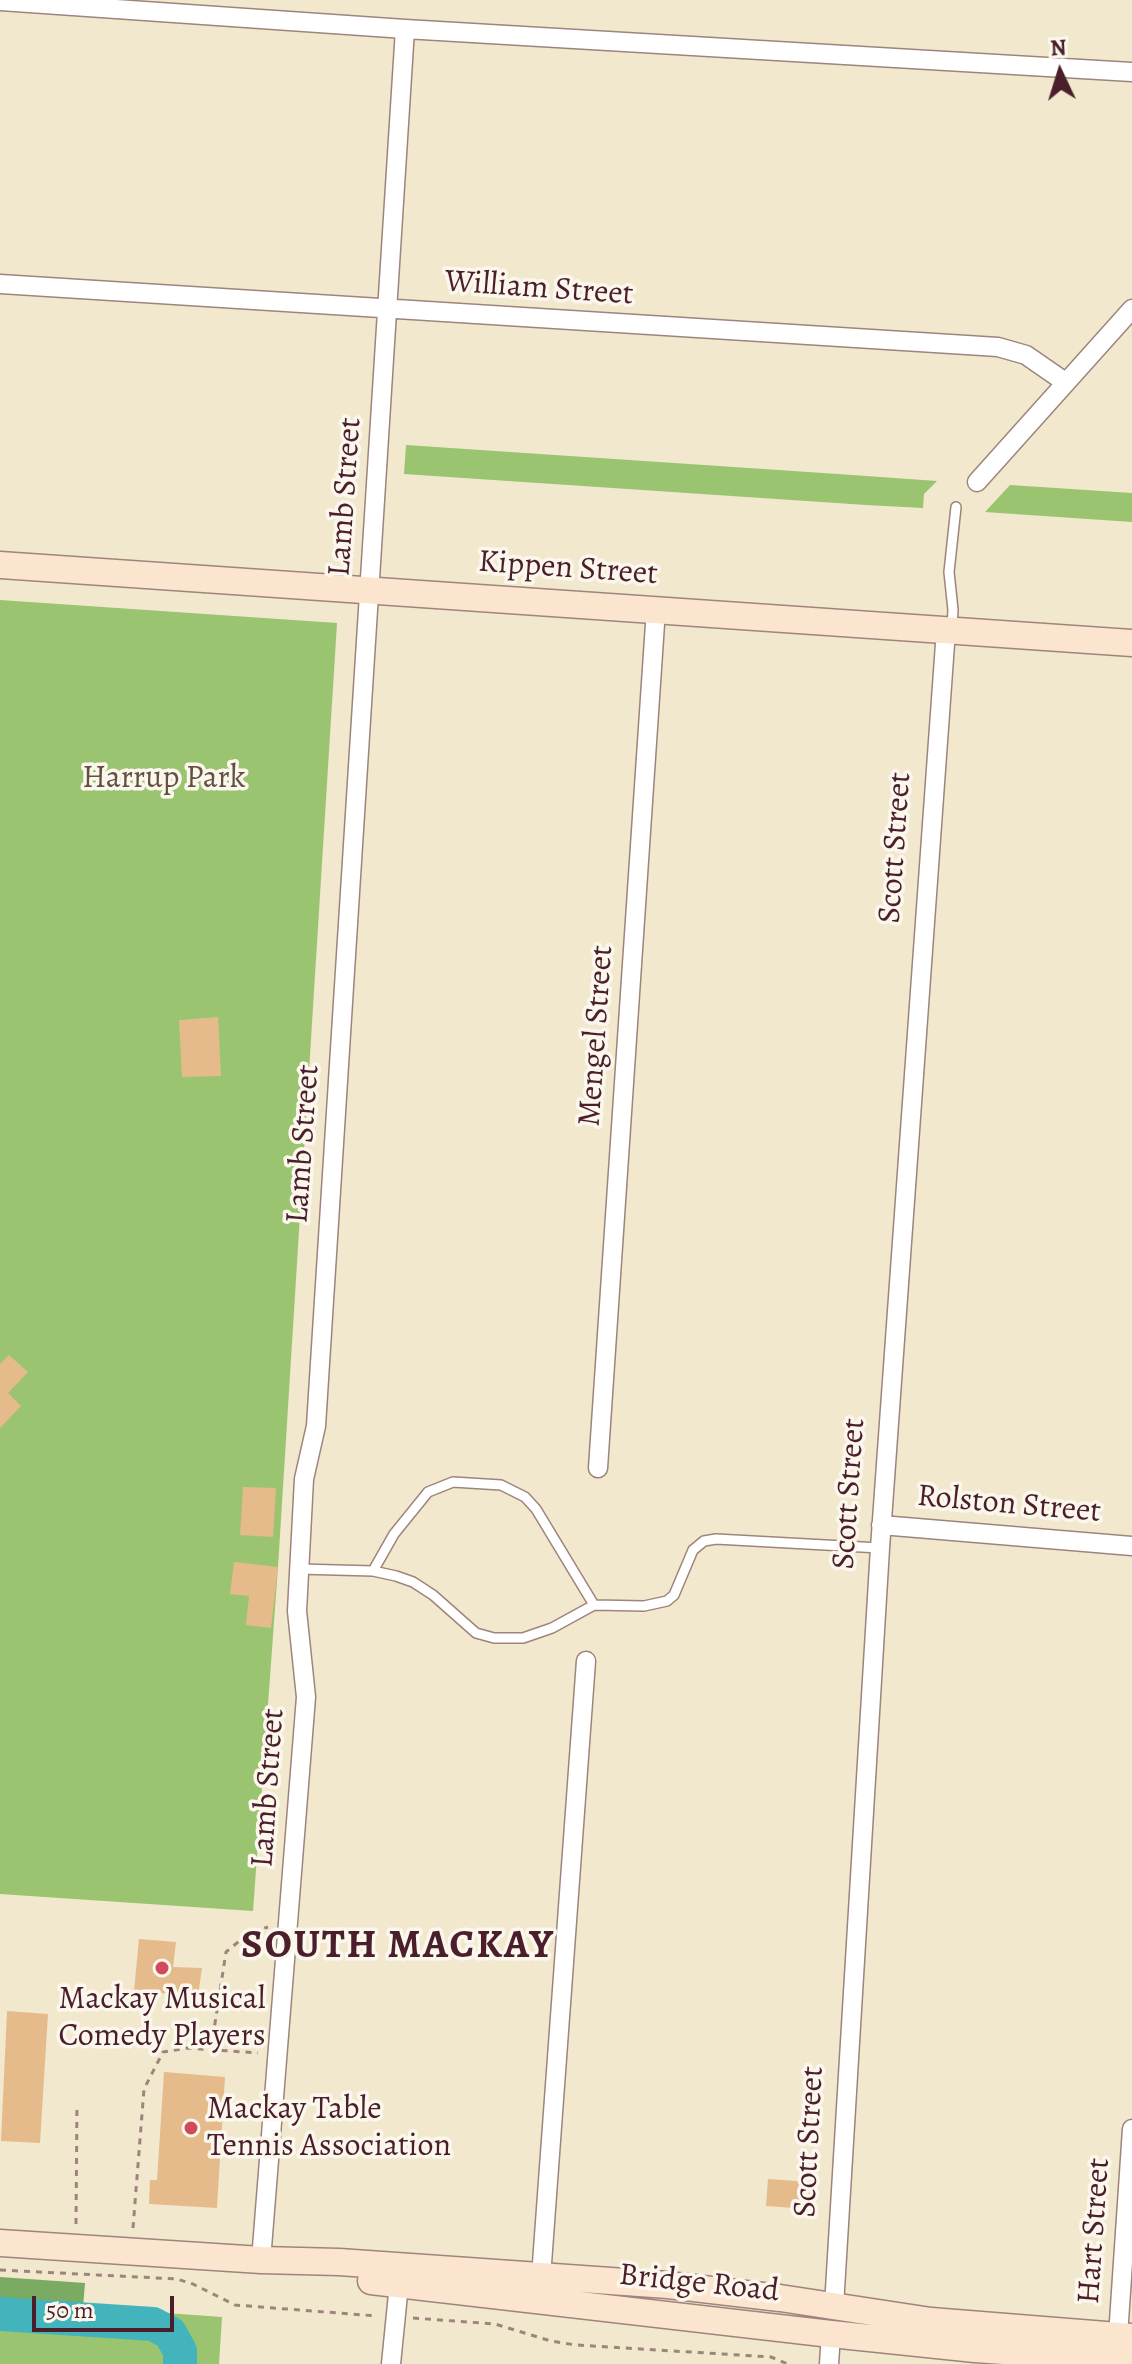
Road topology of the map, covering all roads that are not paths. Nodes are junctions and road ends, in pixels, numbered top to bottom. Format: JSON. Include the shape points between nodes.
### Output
{"nodes":[{"id":1,"x":0,"y":1,"type":"edge"},
{"id":2,"x":405,"y":29,"type":"junction"},
{"id":3,"x":1132,"y":72,"type":"edge"},
{"id":4,"x":0,"y":284,"type":"edge"},
{"id":5,"x":388,"y":309,"type":"junction"},
{"id":6,"x":1132,"y":309,"type":"edge"},
{"id":7,"x":1065,"y":382,"type":"junction"},
{"id":8,"x":977,"y":482,"type":"dead end"},
{"id":9,"x":956,"y":507,"type":"dead end"},
{"id":10,"x":0,"y":565,"type":"edge"},
{"id":11,"x":371,"y":590,"type":"junction"},
{"id":12,"x":656,"y":609,"type":"junction"},
{"id":13,"x":949,"y":630,"type":"junction"},
{"id":14,"x":1132,"y":643,"type":"edge"},
{"id":15,"x":598,"y":1468,"type":"dead end"},
{"id":16,"x":881,"y":1525,"type":"junction"},
{"id":17,"x":1132,"y":1546,"type":"edge"},
{"id":18,"x":880,"y":1548,"type":"junction"},
{"id":19,"x":299,"y":1569,"type":"junction"},
{"id":20,"x":373,"y":1571,"type":"junction"},
{"id":21,"x":594,"y":1605,"type":"junction"},
{"id":22,"x":586,"y":1661,"type":"dead end"},
{"id":23,"x":1132,"y":2129,"type":"edge"},
{"id":24,"x":0,"y":2243,"type":"edge"},
{"id":25,"x":261,"y":2260,"type":"junction"},
{"id":26,"x":400,"y":2275,"type":"junction"},
{"id":27,"x":540,"y":2289,"type":"junction"},
{"id":28,"x":834,"y":2306,"type":"junction"},
{"id":29,"x":831,"y":2334,"type":"junction"},
{"id":30,"x":1125,"y":2348,"type":"edge"},
{"id":31,"x":391,"y":2364,"type":"edge"},
{"id":32,"x":829,"y":2364,"type":"edge"}],
"edges":[{"from":1,"to":2,"type":"street"},
{"from":2,"to":3,"type":"street"},
{"from":2,"to":5,"type":"street","name":"Lamb Street"},
{"from":4,"to":5,"type":"street","name":"William Street"},
{"from":5,"to":7,"type":"street","name":"William Street","via":[[998,347],[1026,355]]},
{"from":5,"to":11,"type":"street","name":"Lamb Street"},
{"from":6,"to":7,"type":"street"},
{"from":7,"to":8,"type":"street"},
{"from":9,"to":13,"type":"lane","name":"Scott Street"},
{"from":10,"to":11,"type":"street","name":"Kippen Street"},
{"from":11,"to":12,"type":"street","name":"Kippen Street"},
{"from":11,"to":19,"type":"street","name":"Lamb Street","via":[[316,1426],[304,1479]]},
{"from":12,"to":13,"type":"street","name":"Kippen Street"},
{"from":12,"to":15,"type":"street","name":"Mengel Street"},
{"from":13,"to":14,"type":"street","name":"Kippen Street"},
{"from":13,"to":16,"type":"street","name":"Scott Street"},
{"from":16,"to":17,"type":"street","name":"Rolston Street"},
{"from":16,"to":18,"type":"street","name":"Scott Street"},
{"from":18,"to":21,"type":"lane","via":[[704,1541],[693,1550],[667,1601]]},
{"from":18,"to":28,"type":"street","name":"Scott Street"},
{"from":19,"to":20,"type":"lane"},
{"from":19,"to":25,"type":"street","name":"Lamb Street","via":[[298,1624],[306,1697]]},
{"from":20,"to":21,"type":"lane","via":[[413,1582],[476,1633],[494,1638],[523,1638]]},
{"from":20,"to":21,"type":"lane","via":[[428,1492],[453,1482],[501,1485],[536,1509]]},
{"from":22,"to":27,"type":"street"},
{"from":23,"to":30,"type":"street","name":"Hart Street"},
{"from":24,"to":25,"type":"street","name":"Bridge Road"},
{"from":25,"to":26,"type":"street","name":"Bridge Road"},
{"from":26,"to":27,"type":"street","name":"Bridge Road"},
{"from":26,"to":31,"type":"street"},
{"from":27,"to":28,"type":"street","name":"Bridge Road","via":[[705,2289]]},
{"from":27,"to":29,"type":"street","name":"Bridge Road"},
{"from":28,"to":29,"type":"street","name":"Scott Street"},
{"from":28,"to":30,"type":"street","name":"Bridge Road"},
{"from":29,"to":30,"type":"street","name":"Bridge Road","via":[[975,2349]]},
{"from":29,"to":32,"type":"street","name":"Scott Street"}]}
